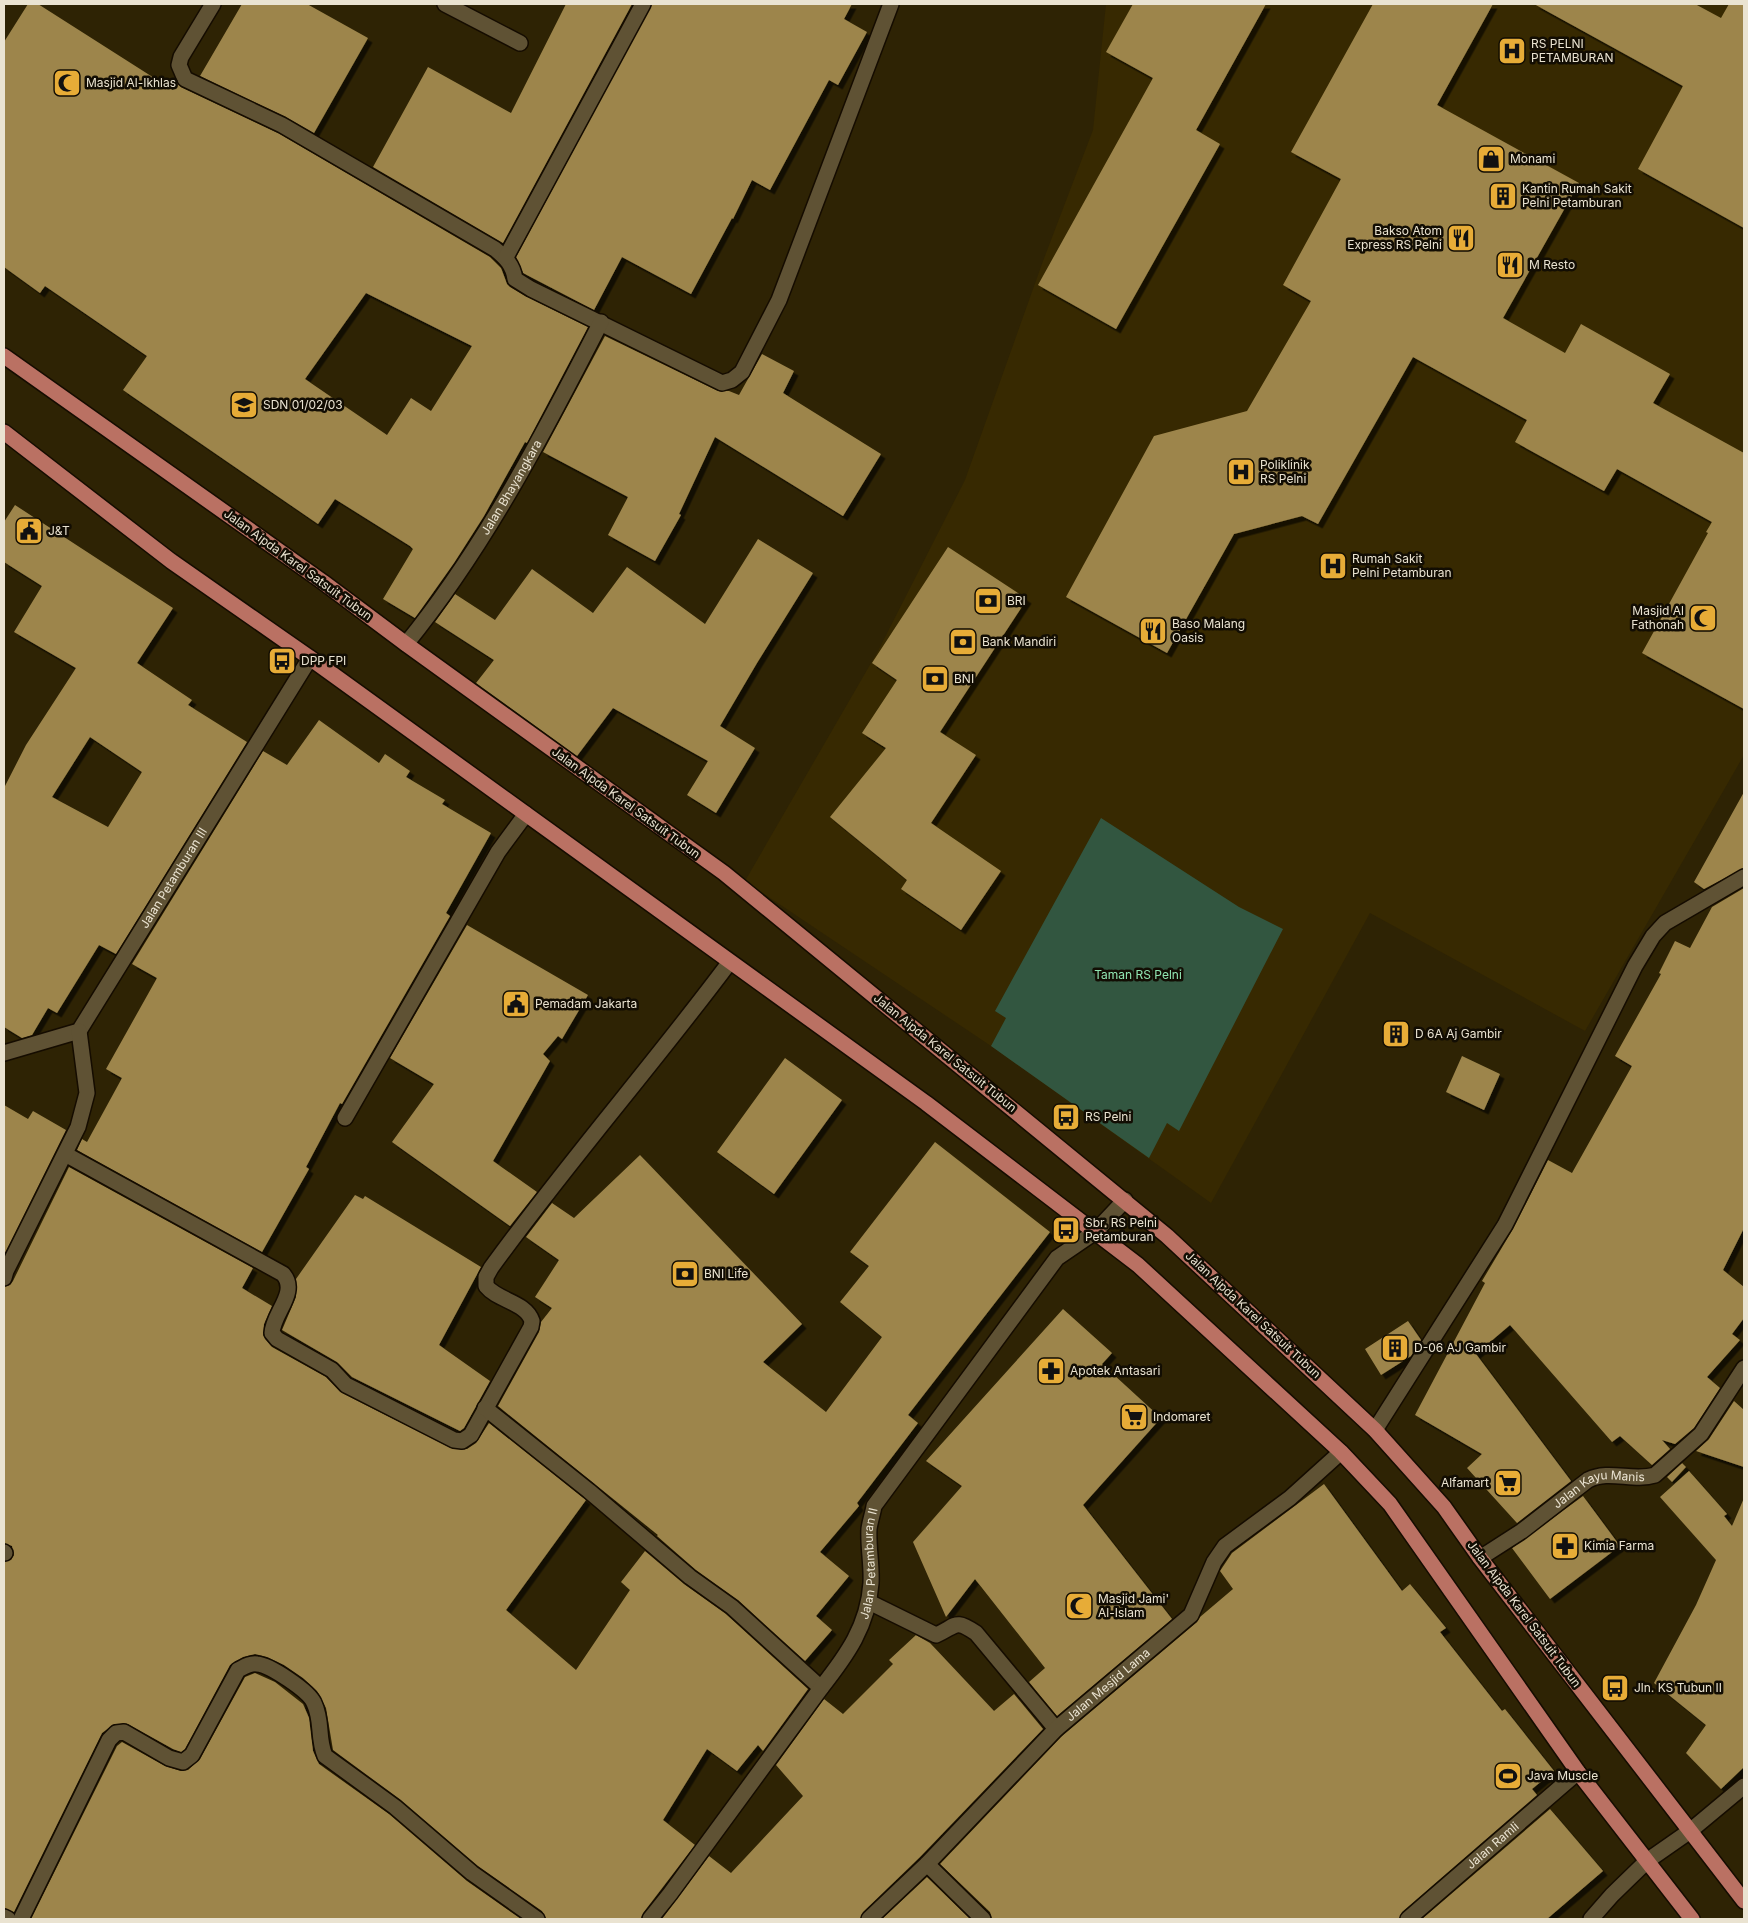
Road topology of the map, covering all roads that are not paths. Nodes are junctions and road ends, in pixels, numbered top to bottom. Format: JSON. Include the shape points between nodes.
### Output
{"nodes":[{"id":1,"x":213,"y":4,"type":"edge"},
{"id":2,"x":445,"y":4,"type":"edge"},
{"id":3,"x":643,"y":4,"type":"edge"},
{"id":4,"x":891,"y":4,"type":"edge"},
{"id":5,"x":520,"y":43,"type":"dead end"},
{"id":6,"x":506,"y":257,"type":"junction"},
{"id":7,"x":601,"y":322,"type":"junction"},
{"id":8,"x":4,"y":356,"type":"edge"},
{"id":9,"x":4,"y":432,"type":"edge"},
{"id":10,"x":406,"y":644,"type":"junction"},
{"id":11,"x":310,"y":658,"type":"junction"},
{"id":12,"x":526,"y":814,"type":"junction"},
{"id":13,"x":1744,"y":877,"type":"edge"},
{"id":14,"x":729,"y":963,"type":"junction"},
{"id":15,"x":79,"y":1031,"type":"junction"},
{"id":16,"x":4,"y":1053,"type":"edge"},
{"id":17,"x":345,"y":1118,"type":"dead end"},
{"id":18,"x":65,"y":1154,"type":"junction"},
{"id":19,"x":1125,"y":1200,"type":"junction"},
{"id":20,"x":1095,"y":1232,"type":"junction"},
{"id":21,"x":4,"y":1278,"type":"edge"},
{"id":22,"x":1744,"y":1368,"type":"edge"},
{"id":23,"x":485,"y":1408,"type":"junction"},
{"id":24,"x":1375,"y":1430,"type":"junction"},
{"id":25,"x":1341,"y":1452,"type":"junction"},
{"id":26,"x":1480,"y":1558,"type":"junction"},
{"id":27,"x":868,"y":1602,"type":"junction"},
{"id":28,"x":820,"y":1688,"type":"junction"},
{"id":29,"x":1056,"y":1729,"type":"junction"},
{"id":30,"x":1578,"y":1772,"type":"junction"},
{"id":31,"x":1744,"y":1786,"type":"edge"},
{"id":32,"x":1690,"y":1831,"type":"junction"},
{"id":33,"x":1647,"y":1862,"type":"junction"},
{"id":34,"x":927,"y":1864,"type":"junction"},
{"id":35,"x":1744,"y":1901,"type":"edge"},
{"id":36,"x":4,"y":1917,"type":"edge"},
{"id":37,"x":8,"y":1919,"type":"edge"},
{"id":38,"x":21,"y":1919,"type":"edge"},
{"id":39,"x":537,"y":1919,"type":"edge"},
{"id":40,"x":650,"y":1919,"type":"edge"},
{"id":41,"x":869,"y":1919,"type":"edge"},
{"id":42,"x":983,"y":1919,"type":"edge"},
{"id":43,"x":1408,"y":1919,"type":"edge"},
{"id":44,"x":1591,"y":1919,"type":"edge"},
{"id":45,"x":1692,"y":1919,"type":"edge"}],
"edges":[{"from":1,"to":6,"type":"street","via":[[181,57],[179,65],[185,79],[282,125]]},
{"from":2,"to":5,"type":"street"},
{"from":3,"to":6,"type":"street"},
{"from":4,"to":7,"type":"street","via":[[779,300],[742,372],[722,383]]},
{"from":6,"to":7,"type":"street","via":[[514,269],[515,279]]},
{"from":7,"to":10,"type":"street","name":"Jalan Bhayangkara","via":[[530,455],[477,545]]},
{"from":8,"to":10,"type":"main road","name":"Jalan Aipda Karel Satsuit Tubun"},
{"from":9,"to":11,"type":"main road","via":[[171,561]]},
{"from":10,"to":19,"type":"main road","name":"Jalan Aipda Karel Satsuit Tubun","via":[[724,873]]},
{"from":11,"to":12,"type":"main road"},
{"from":11,"to":15,"type":"street","name":"Jalan Petamburan III"},
{"from":12,"to":14,"type":"main road"},
{"from":12,"to":17,"type":"street","via":[[498,852]]},
{"from":13,"to":24,"type":"street","via":[[1665,923],[1653,936],[1505,1225]]},
{"from":14,"to":20,"type":"main road","via":[[926,1104]]},
{"from":14,"to":23,"type":"street","via":[[530,1214],[486,1277],[486,1286],[526,1310],[532,1321]]},
{"from":15,"to":16,"type":"street"},
{"from":15,"to":18,"type":"street","via":[[86,1093],[78,1127]]},
{"from":18,"to":21,"type":"street"},
{"from":18,"to":23,"type":"street","via":[[283,1274],[288,1280],[289,1290],[273,1323],[272,1333],[332,1370],[354,1389],[454,1440],[462,1441],[471,1435]]},
{"from":19,"to":20,"type":"street","name":"Jalan Petamburan II"},
{"from":19,"to":24,"type":"main road","name":"Jalan Aipda Karel Satsuit Tubun"},
{"from":20,"to":25,"type":"main road","via":[[1138,1265]]},
{"from":20,"to":27,"type":"street","name":"Jalan Petamburan II","via":[[1057,1258],[874,1506],[869,1528],[871,1581]]},
{"from":22,"to":26,"type":"street","name":"Jalan Kayu Manis","via":[[1701,1434],[1655,1475],[1646,1478],[1596,1476]]},
{"from":23,"to":28,"type":"street","via":[[690,1578],[732,1607]]},
{"from":24,"to":26,"type":"main road","name":"Jalan Aipda Karel Satsuit Tubun","via":[[1444,1507]]},
{"from":25,"to":29,"type":"street","name":"Jalan Mesjid Lama","via":[[1290,1498],[1225,1546],[1210,1568],[1191,1615]]},
{"from":25,"to":30,"type":"main road","via":[[1390,1504]]},
{"from":26,"to":32,"type":"main road","name":"Jalan Aipda Karel Satsuit Tubun"},
{"from":27,"to":28,"type":"street","name":"Jalan Petamburan II","via":[[860,1631]]},
{"from":27,"to":29,"type":"street","via":[[936,1635],[955,1624],[963,1624],[976,1633]]},
{"from":28,"to":40,"type":"street","name":"Jalan Petamburan II"},
{"from":29,"to":34,"type":"street","name":"Jalan Mesjid Lama"},
{"from":30,"to":33,"type":"main road"},
{"from":30,"to":43,"type":"street","name":"Jalan Ramli"},
{"from":31,"to":32,"type":"street"},
{"from":32,"to":33,"type":"street"},
{"from":32,"to":35,"type":"main road","name":"Jalan Aipda Karel Satsuit Tubun"},
{"from":33,"to":44,"type":"street","via":[[1612,1894]]},
{"from":33,"to":45,"type":"main road"},
{"from":34,"to":41,"type":"street","name":"Jalan Mesjid Lama"},
{"from":34,"to":42,"type":"street"},
{"from":36,"to":37,"type":"street"},
{"from":38,"to":39,"type":"street","via":[[109,1740],[116,1733],[124,1732],[169,1758],[184,1762],[192,1755],[238,1670],[258,1664],[291,1680],[314,1702],[325,1756],[395,1807],[472,1873]]}]}
